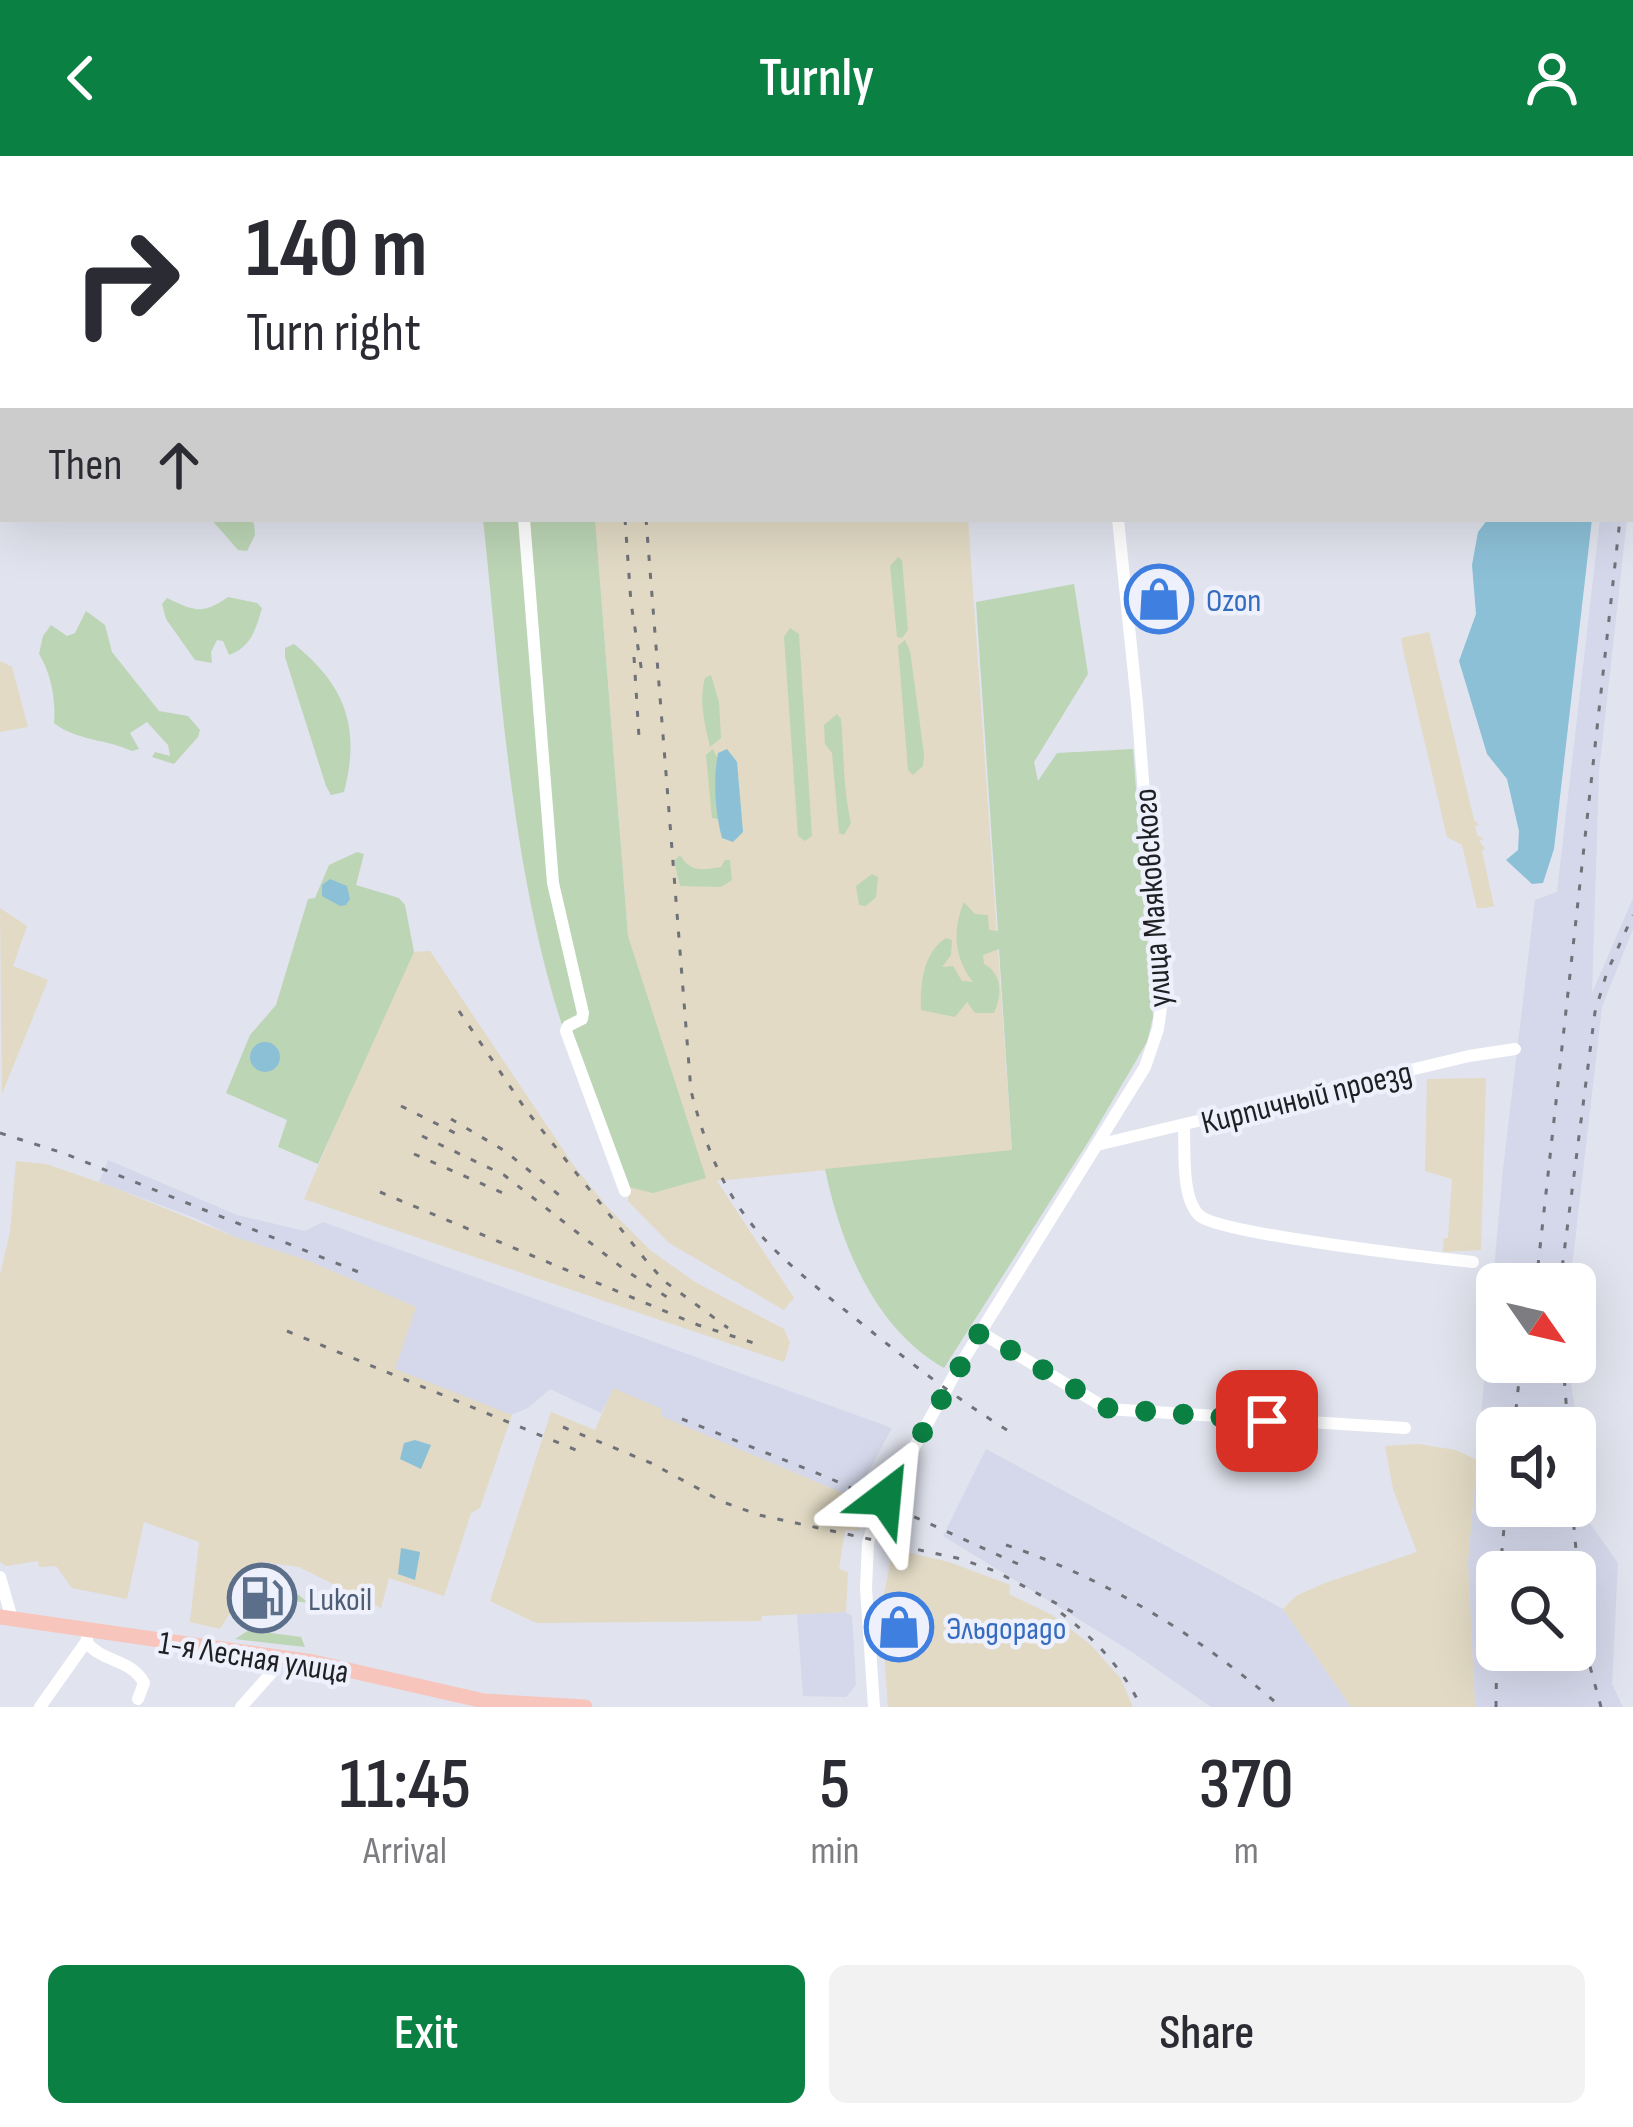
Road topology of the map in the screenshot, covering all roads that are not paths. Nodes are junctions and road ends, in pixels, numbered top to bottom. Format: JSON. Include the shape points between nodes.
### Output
{"nodes":[{"id":1,"x":524,"y":522,"type":"edge"},
{"id":2,"x":1118,"y":522,"type":"edge"},
{"id":3,"x":1514,"y":1049,"type":"dead end"},
{"id":4,"x":1184,"y":1127,"type":"junction"},
{"id":5,"x":1097,"y":1145,"type":"junction"},
{"id":6,"x":625,"y":1190,"type":"dead end"},
{"id":7,"x":1473,"y":1262,"type":"dead end"},
{"id":8,"x":980,"y":1332,"type":"junction"},
{"id":9,"x":1406,"y":1428,"type":"dead end"},
{"id":10,"x":0,"y":1576,"type":"edge"},
{"id":11,"x":6,"y":1618,"type":"edge"},
{"id":12,"x":87,"y":1636,"type":"junction"},
{"id":13,"x":278,"y":1658,"type":"junction"},
{"id":14,"x":138,"y":1699,"type":"dead end"},
{"id":15,"x":541,"y":1706,"type":"edge"},
{"id":16,"x":40,"y":1707,"type":"edge"},
{"id":17,"x":241,"y":1707,"type":"edge"},
{"id":18,"x":585,"y":1707,"type":"edge"},
{"id":19,"x":874,"y":1707,"type":"edge"}],
"edges":[{"from":1,"to":6,"type":"street","via":[[553,884],[583,1013],[566,1030]]},
{"from":2,"to":5,"type":"street","name":"улица Маяковского","via":[[1160,1007],[1153,1050]]},
{"from":3,"to":4,"type":"street","name":"Кирпичный проезд"},
{"from":4,"to":5,"type":"street","name":"Кирпичный проезд"},
{"from":4,"to":7,"type":"street","via":[[1187,1181],[1207,1221]]},
{"from":5,"to":8,"type":"street","name":"улица Маяковского"},
{"from":8,"to":9,"type":"street","via":[[1107,1408]]},
{"from":8,"to":19,"type":"street","name":"улица Маяковского","via":[[888,1492],[868,1543]]},
{"from":10,"to":11,"type":"street"},
{"from":11,"to":12,"type":"main road","name":"1-я Лесная улица"},
{"from":12,"to":13,"type":"main road","name":"1-я Лесная улица"},
{"from":12,"to":14,"type":"street","via":[[96,1654],[134,1668],[144,1683]]},
{"from":12,"to":16,"type":"street"},
{"from":13,"to":15,"type":"main road","name":"1-я Лесная улица"},
{"from":13,"to":17,"type":"street"},
{"from":15,"to":18,"type":"main road","name":"1-я Лесная улица"}]}
